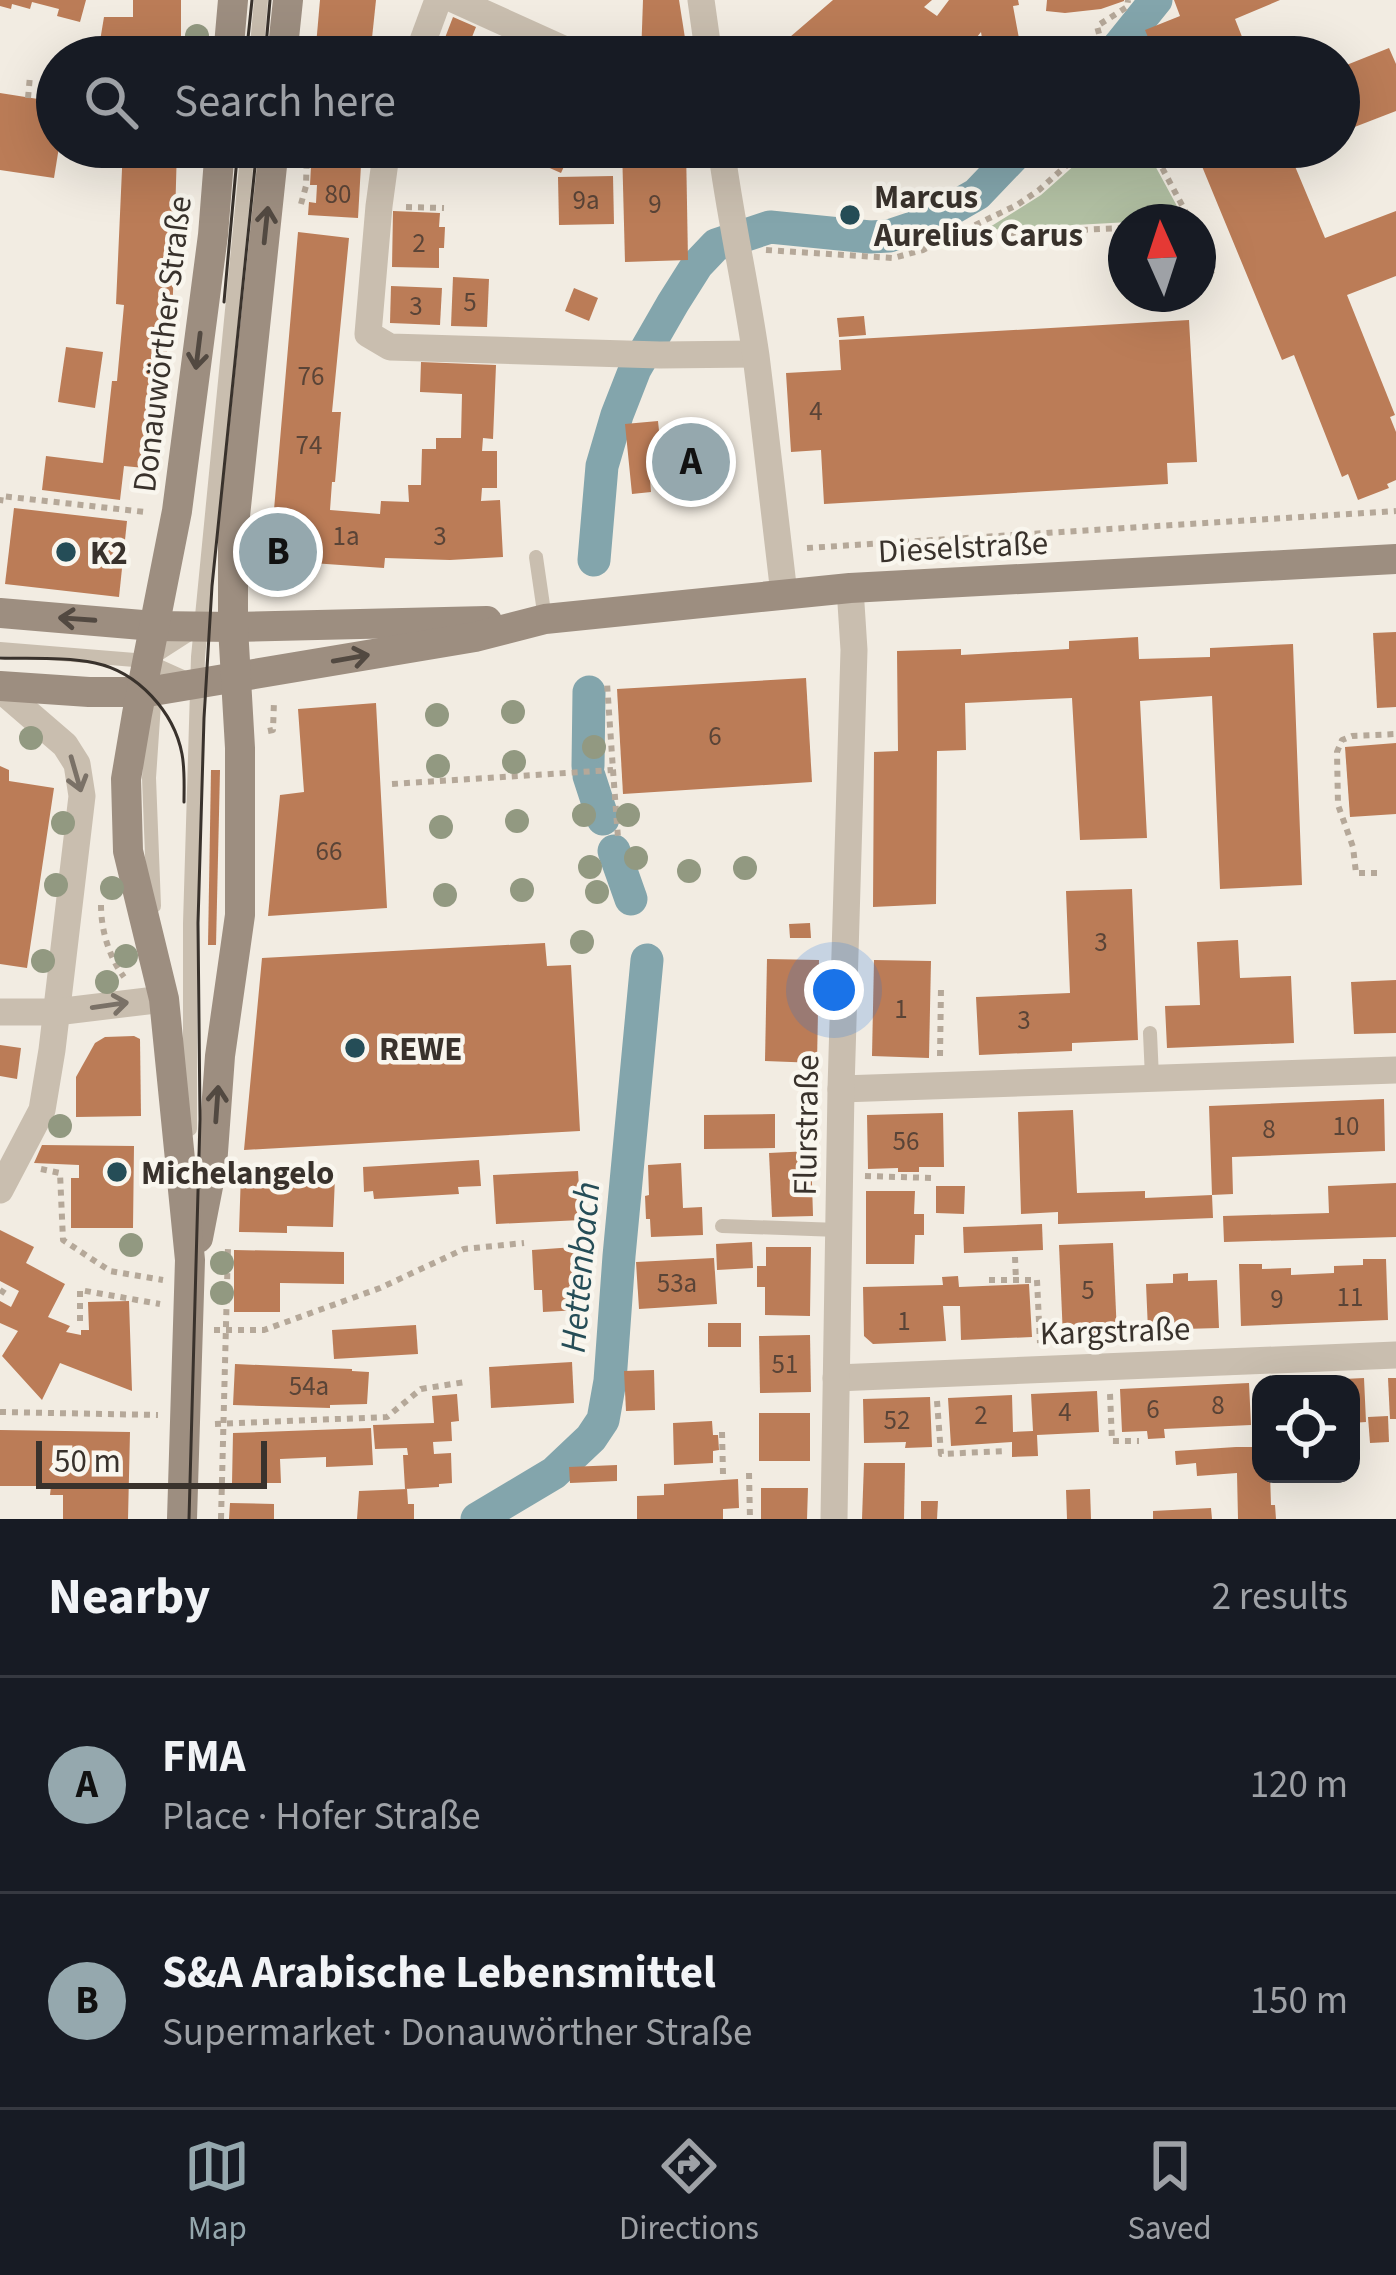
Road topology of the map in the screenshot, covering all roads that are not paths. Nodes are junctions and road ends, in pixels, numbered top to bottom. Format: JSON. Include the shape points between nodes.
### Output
{"nodes":[{"id":1,"x":233,"y":0,"type":"edge"},
{"id":2,"x":261,"y":0,"type":"edge"},
{"id":3,"x":288,"y":0,"type":"edge"},
{"id":4,"x":438,"y":0,"type":"edge"},
{"id":5,"x":455,"y":0,"type":"edge"},
{"id":6,"x":701,"y":0,"type":"edge"},
{"id":7,"x":230,"y":36,"type":"edge"},
{"id":8,"x":258,"y":36,"type":"edge"},
{"id":9,"x":284,"y":36,"type":"edge"},
{"id":10,"x":425,"y":36,"type":"edge"},
{"id":11,"x":535,"y":36,"type":"edge"},
{"id":12,"x":706,"y":36,"type":"edge"},
{"id":13,"x":218,"y":168,"type":"edge"},
{"id":14,"x":246,"y":168,"type":"edge"},
{"id":15,"x":272,"y":168,"type":"edge"},
{"id":16,"x":384,"y":168,"type":"edge"},
{"id":17,"x":724,"y":168,"type":"edge"},
{"id":18,"x":755,"y":354,"type":"junction"},
{"id":19,"x":536,"y":557,"type":"dead end"},
{"id":20,"x":1396,"y":559,"type":"edge"},
{"id":21,"x":850,"y":588,"type":"junction"},
{"id":22,"x":784,"y":594,"type":"junction"},
{"id":23,"x":0,"y":613,"type":"edge"},
{"id":24,"x":540,"y":620,"type":"junction"},
{"id":25,"x":154,"y":626,"type":"junction"},
{"id":26,"x":201,"y":626,"type":"junction"},
{"id":27,"x":233,"y":627,"type":"junction"},
{"id":28,"x":0,"y":649,"type":"edge"},
{"id":29,"x":236,"y":677,"type":"junction"},
{"id":30,"x":148,"y":681,"type":"junction"},
{"id":31,"x":197,"y":684,"type":"junction"},
{"id":32,"x":0,"y":687,"type":"edge"},
{"id":33,"x":164,"y":999,"type":"junction"},
{"id":34,"x":0,"y":1012,"type":"edge"},
{"id":35,"x":56,"y":1012,"type":"junction"},
{"id":36,"x":1150,"y":1033,"type":"dead end"},
{"id":37,"x":1396,"y":1070,"type":"edge"},
{"id":38,"x":1152,"y":1078,"type":"junction"},
{"id":39,"x":841,"y":1089,"type":"junction"},
{"id":40,"x":0,"y":1190,"type":"edge"},
{"id":41,"x":722,"y":1226,"type":"dead end"},
{"id":42,"x":839,"y":1231,"type":"junction"},
{"id":43,"x":188,"y":1296,"type":"junction"},
{"id":44,"x":1396,"y":1354,"type":"edge"},
{"id":45,"x":836,"y":1378,"type":"junction"},
{"id":46,"x":182,"y":1519,"type":"edge"},
{"id":47,"x":834,"y":1519,"type":"edge"}],
"edges":[{"from":1,"to":7,"type":"main road"},
{"from":2,"to":8,"type":"lane"},
{"from":3,"to":9,"type":"main road"},
{"from":4,"to":10,"type":"street"},
{"from":5,"to":11,"type":"street"},
{"from":6,"to":12,"type":"street"},
{"from":13,"to":25,"type":"main road","name":"Donauwörther Straße","one_way":true,"via":[[177,512]]},
{"from":14,"to":26,"type":"lane"},
{"from":27,"to":15,"type":"main road","name":"Donauwörther Straße","one_way":true,"via":[[233,535]]},
{"from":16,"to":18,"type":"street","via":[[368,334],[390,347]]},
{"from":17,"to":18,"type":"street"},
{"from":18,"to":22,"type":"street"},
{"from":19,"to":24,"type":"lane"},
{"from":20,"to":21,"type":"main road","name":"Dieselstraße"},
{"from":21,"to":22,"type":"main road","name":"Dieselstraße"},
{"from":21,"to":39,"type":"street","name":"Flurstraße"},
{"from":22,"to":24,"type":"main road","name":"Dieselstraße"},
{"from":25,"to":23,"type":"main road","name":"Dieselstraße","one_way":true},
{"from":24,"to":27,"type":"main road","name":"Dieselstraße"},
{"from":29,"to":24,"type":"main road","name":"Dieselstraße","one_way":true},
{"from":25,"to":26,"type":"main road","name":"Dieselstraße"},
{"from":25,"to":30,"type":"main road","name":"Donauwörther Straße"},
{"from":26,"to":27,"type":"main road","name":"Dieselstraße"},
{"from":26,"to":30,"type":"lane"},
{"from":26,"to":31,"type":"lane"},
{"from":27,"to":29,"type":"main road","name":"Donauwörther Straße"},
{"from":28,"to":30,"type":"lane"},
{"from":29,"to":31,"type":"main road","name":"Dieselstraße"},
{"from":43,"to":29,"type":"main road","name":"Donauwörther Straße","one_way":true,"via":[[212,1166],[240,915]]},
{"from":30,"to":31,"type":"main road","name":"Dieselstraße"},
{"from":30,"to":32,"type":"main road","name":"Dieselstraße","via":[[89,692]]},
{"from":30,"to":33,"type":"main road","name":"Donauwörther Straße","via":[[126,779],[128,850]]},
{"from":31,"to":43,"type":"lane"},
{"from":32,"to":35,"type":"street","one_way":true,"via":[[77,764],[82,796]]},
{"from":35,"to":33,"type":"street","one_way":true},
{"from":33,"to":43,"type":"main road","name":"Donauwörther Straße"},
{"from":34,"to":35,"type":"street"},
{"from":35,"to":40,"type":"street","via":[[41,1110]]},
{"from":36,"to":38,"type":"lane"},
{"from":37,"to":38,"type":"street"},
{"from":38,"to":39,"type":"street"},
{"from":39,"to":42,"type":"street","name":"Flurstraße"},
{"from":41,"to":42,"type":"lane"},
{"from":42,"to":45,"type":"street","name":"Flurstraße"},
{"from":43,"to":46,"type":"main road","name":"Donauwörther Straße"},
{"from":44,"to":45,"type":"street","name":"Kargstraße"},
{"from":45,"to":47,"type":"street","name":"Flurstraße"}]}
